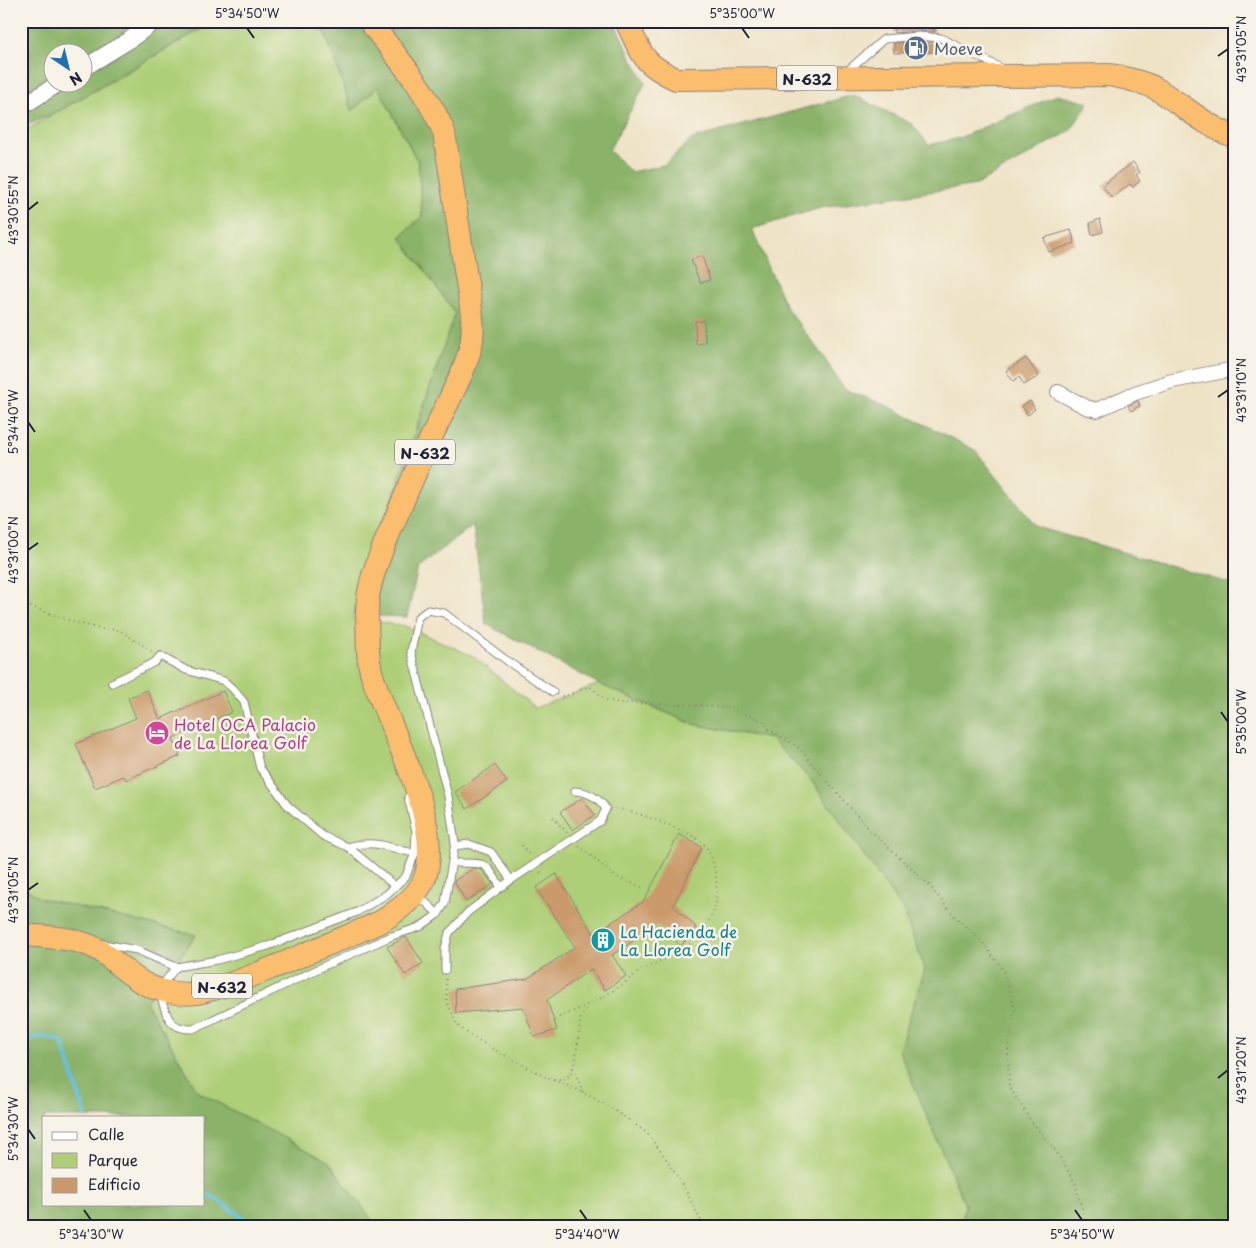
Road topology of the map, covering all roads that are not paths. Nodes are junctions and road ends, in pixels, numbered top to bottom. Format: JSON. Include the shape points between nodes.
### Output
{"nodes":[{"id":1,"x":155,"y":21,"type":"edge"},
{"id":2,"x":369,"y":21,"type":"edge"},
{"id":3,"x":626,"y":21,"type":"edge"},
{"id":4,"x":92,"y":63,"type":"edge"},
{"id":5,"x":1017,"y":76,"type":"junction"},
{"id":6,"x":841,"y":78,"type":"junction"},
{"id":7,"x":45,"y":92,"type":"edge"},
{"id":8,"x":21,"y":107,"type":"edge"},
{"id":9,"x":1235,"y":137,"type":"edge"},
{"id":10,"x":1235,"y":369,"type":"edge"},
{"id":11,"x":1058,"y":392,"type":"dead end"},
{"id":12,"x":112,"y":683,"type":"dead end"},
{"id":13,"x":553,"y":692,"type":"road end"},
{"id":14,"x":575,"y":791,"type":"dead end"},
{"id":15,"x":455,"y":846,"type":"junction"},
{"id":16,"x":348,"y":847,"type":"junction"},
{"id":17,"x":409,"y":852,"type":"dead end"},
{"id":18,"x":458,"y":863,"type":"dead end"},
{"id":19,"x":511,"y":880,"type":"junction"},
{"id":20,"x":501,"y":887,"type":"junction"},
{"id":21,"x":406,"y":890,"type":"junction"},
{"id":22,"x":438,"y":914,"type":"junction"},
{"id":23,"x":21,"y":936,"type":"edge"},
{"id":24,"x":89,"y":946,"type":"junction"},
{"id":25,"x":176,"y":967,"type":"junction"},
{"id":26,"x":445,"y":970,"type":"road end"},
{"id":27,"x":164,"y":984,"type":"dead end"},
{"id":28,"x":160,"y":997,"type":"dead end"}],
"edges":[{"from":1,"to":4,"type":"street"},
{"from":2,"to":21,"type":"highway","number":"N-632","via":[[418,84],[444,132],[471,310],[471,343],[464,367],[376,565],[367,605],[372,674],[408,767],[429,833],[424,880]]},
{"from":3,"to":6,"type":"highway","number":"N-632","via":[[642,56],[659,71],[676,79]]},
{"from":5,"to":6,"type":"highway","number":"N-632"},
{"from":5,"to":6,"type":"lane","via":[[941,38],[918,36],[884,39]]},
{"from":5,"to":9,"type":"highway","number":"N-632","via":[[1131,79],[1154,88],[1221,132]]},
{"from":7,"to":8,"type":"street"},
{"from":10,"to":11,"type":"street","via":[[1172,381],[1097,410]]},
{"from":12,"to":16,"type":"lane","via":[[155,662],[160,656],[186,670],[224,681],[244,702],[260,768],[288,806],[323,836]]},
{"from":13,"to":15,"type":"lane","via":[[444,613],[428,610],[418,617],[411,652],[448,796]]},
{"from":14,"to":19,"type":"lane","via":[[585,791],[602,802],[606,809],[600,821]]},
{"from":15,"to":19,"type":"lane","via":[[469,844],[492,852]]},
{"from":15,"to":22,"type":"lane","via":[[445,903]]},
{"from":16,"to":17,"type":"lane","via":[[374,843]]},
{"from":16,"to":21,"type":"lane"},
{"from":18,"to":20,"type":"lane","via":[[486,865]]},
{"from":19,"to":20,"type":"lane"},
{"from":20,"to":26,"type":"lane","via":[[468,912],[449,933]]},
{"from":21,"to":22,"type":"lane"},
{"from":21,"to":24,"type":"highway","number":"N-632","via":[[396,912],[368,928],[224,986],[195,993],[171,992],[148,986],[102,951]]},
{"from":21,"to":25,"type":"lane","via":[[387,894],[358,912],[268,946]]},
{"from":22,"to":28,"type":"lane","via":[[420,927],[324,966],[194,1029],[184,1030],[176,1026],[166,1016]]},
{"from":23,"to":24,"type":"highway","number":"N-632","via":[[56,938]]},
{"from":24,"to":25,"type":"lane","via":[[101,944],[137,950]]},
{"from":25,"to":27,"type":"lane"}]}
